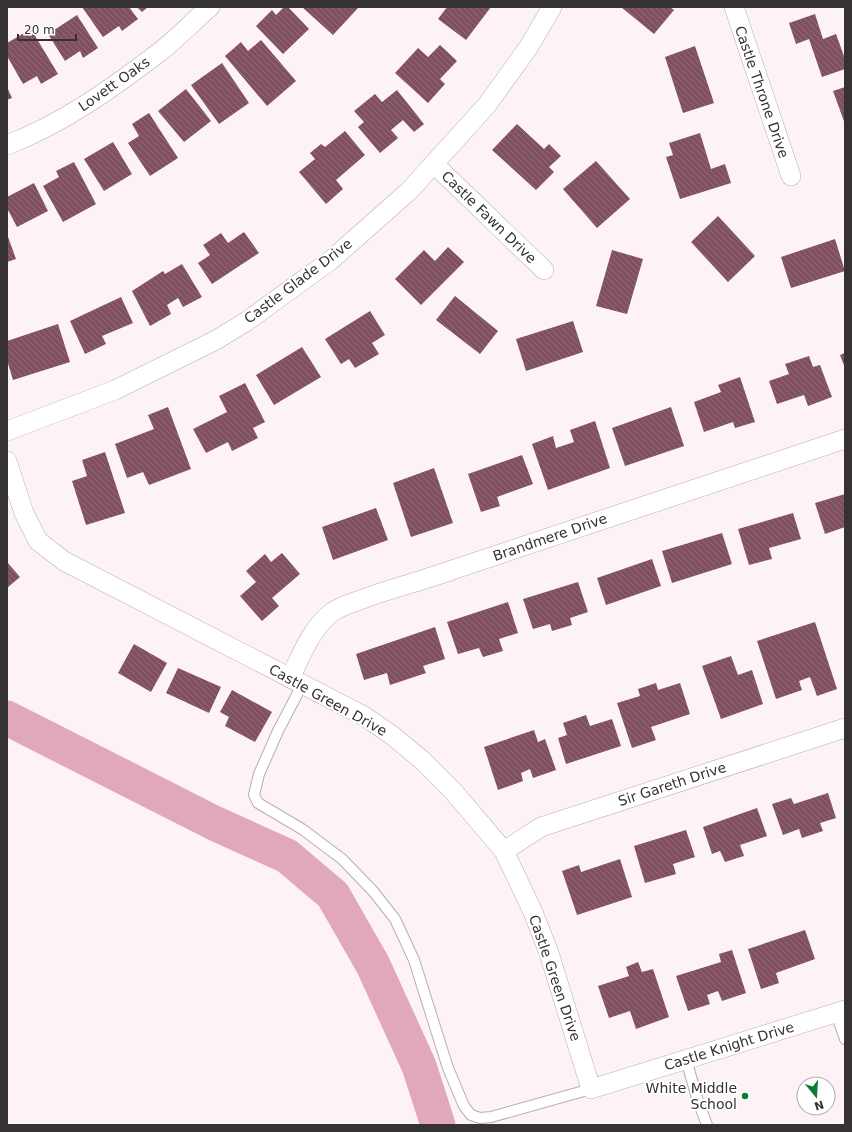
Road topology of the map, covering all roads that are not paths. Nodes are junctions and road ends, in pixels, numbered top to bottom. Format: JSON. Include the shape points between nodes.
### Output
{"nodes":[{"id":1,"x":210,"y":7,"type":"edge"},
{"id":2,"x":552,"y":7,"type":"edge"},
{"id":3,"x":734,"y":7,"type":"edge"},
{"id":4,"x":7,"y":145,"type":"edge"},
{"id":5,"x":434,"y":164,"type":"junction"},
{"id":6,"x":791,"y":176,"type":"dead end"},
{"id":7,"x":544,"y":270,"type":"dead end"},
{"id":8,"x":7,"y":430,"type":"edge"},
{"id":9,"x":845,"y":439,"type":"edge"},
{"id":10,"x":7,"y":461,"type":"edge"},
{"id":11,"x":296,"y":681,"type":"junction"},
{"id":12,"x":845,"y":728,"type":"edge"},
{"id":13,"x":504,"y":850,"type":"junction"},
{"id":14,"x":840,"y":1011,"type":"edge"},
{"id":15,"x":845,"y":1039,"type":"edge"},
{"id":16,"x":686,"y":1059,"type":"junction"},
{"id":17,"x":591,"y":1089,"type":"junction"},
{"id":18,"x":707,"y":1125,"type":"edge"}],
"edges":[{"from":1,"to":4,"type":"street","name":"Lovett Oaks","via":[[158,53],[90,101],[56,122]]},
{"from":2,"to":5,"type":"street","name":"Castle Glade Drive","via":[[528,48],[487,105]]},
{"from":3,"to":6,"type":"street","name":"Castle Throne Drive"},
{"from":5,"to":7,"type":"street","name":"Castle Fawn Drive"},
{"from":5,"to":8,"type":"street","name":"Castle Glade Drive","via":[[409,191],[331,260],[247,321],[216,340],[115,390]]},
{"from":9,"to":11,"type":"street","name":"Brandmere Drive","via":[[348,604],[332,612],[319,625],[308,642]]},
{"from":10,"to":11,"type":"street","name":"Castle Green Drive","via":[[24,514],[38,541],[64,562]]},
{"from":11,"to":13,"type":"street","name":"Castle Green Drive","via":[[364,716],[393,736],[453,791]]},
{"from":11,"to":17,"type":"lane","via":[[278,732],[259,774],[254,795],[258,803],[302,829],[342,859],[373,891],[395,919],[414,960],[448,1068],[464,1106],[471,1115],[480,1118],[491,1117]]},
{"from":12,"to":13,"type":"street","name":"Sir Gareth Drive","via":[[542,827]]},
{"from":13,"to":17,"type":"street","name":"Castle Green Drive","via":[[549,953]]},
{"from":14,"to":15,"type":"lane"},
{"from":14,"to":16,"type":"street","name":"Castle Knight Drive"},
{"from":16,"to":17,"type":"street","name":"Castle Knight Drive"},
{"from":16,"to":18,"type":"lane"}]}
